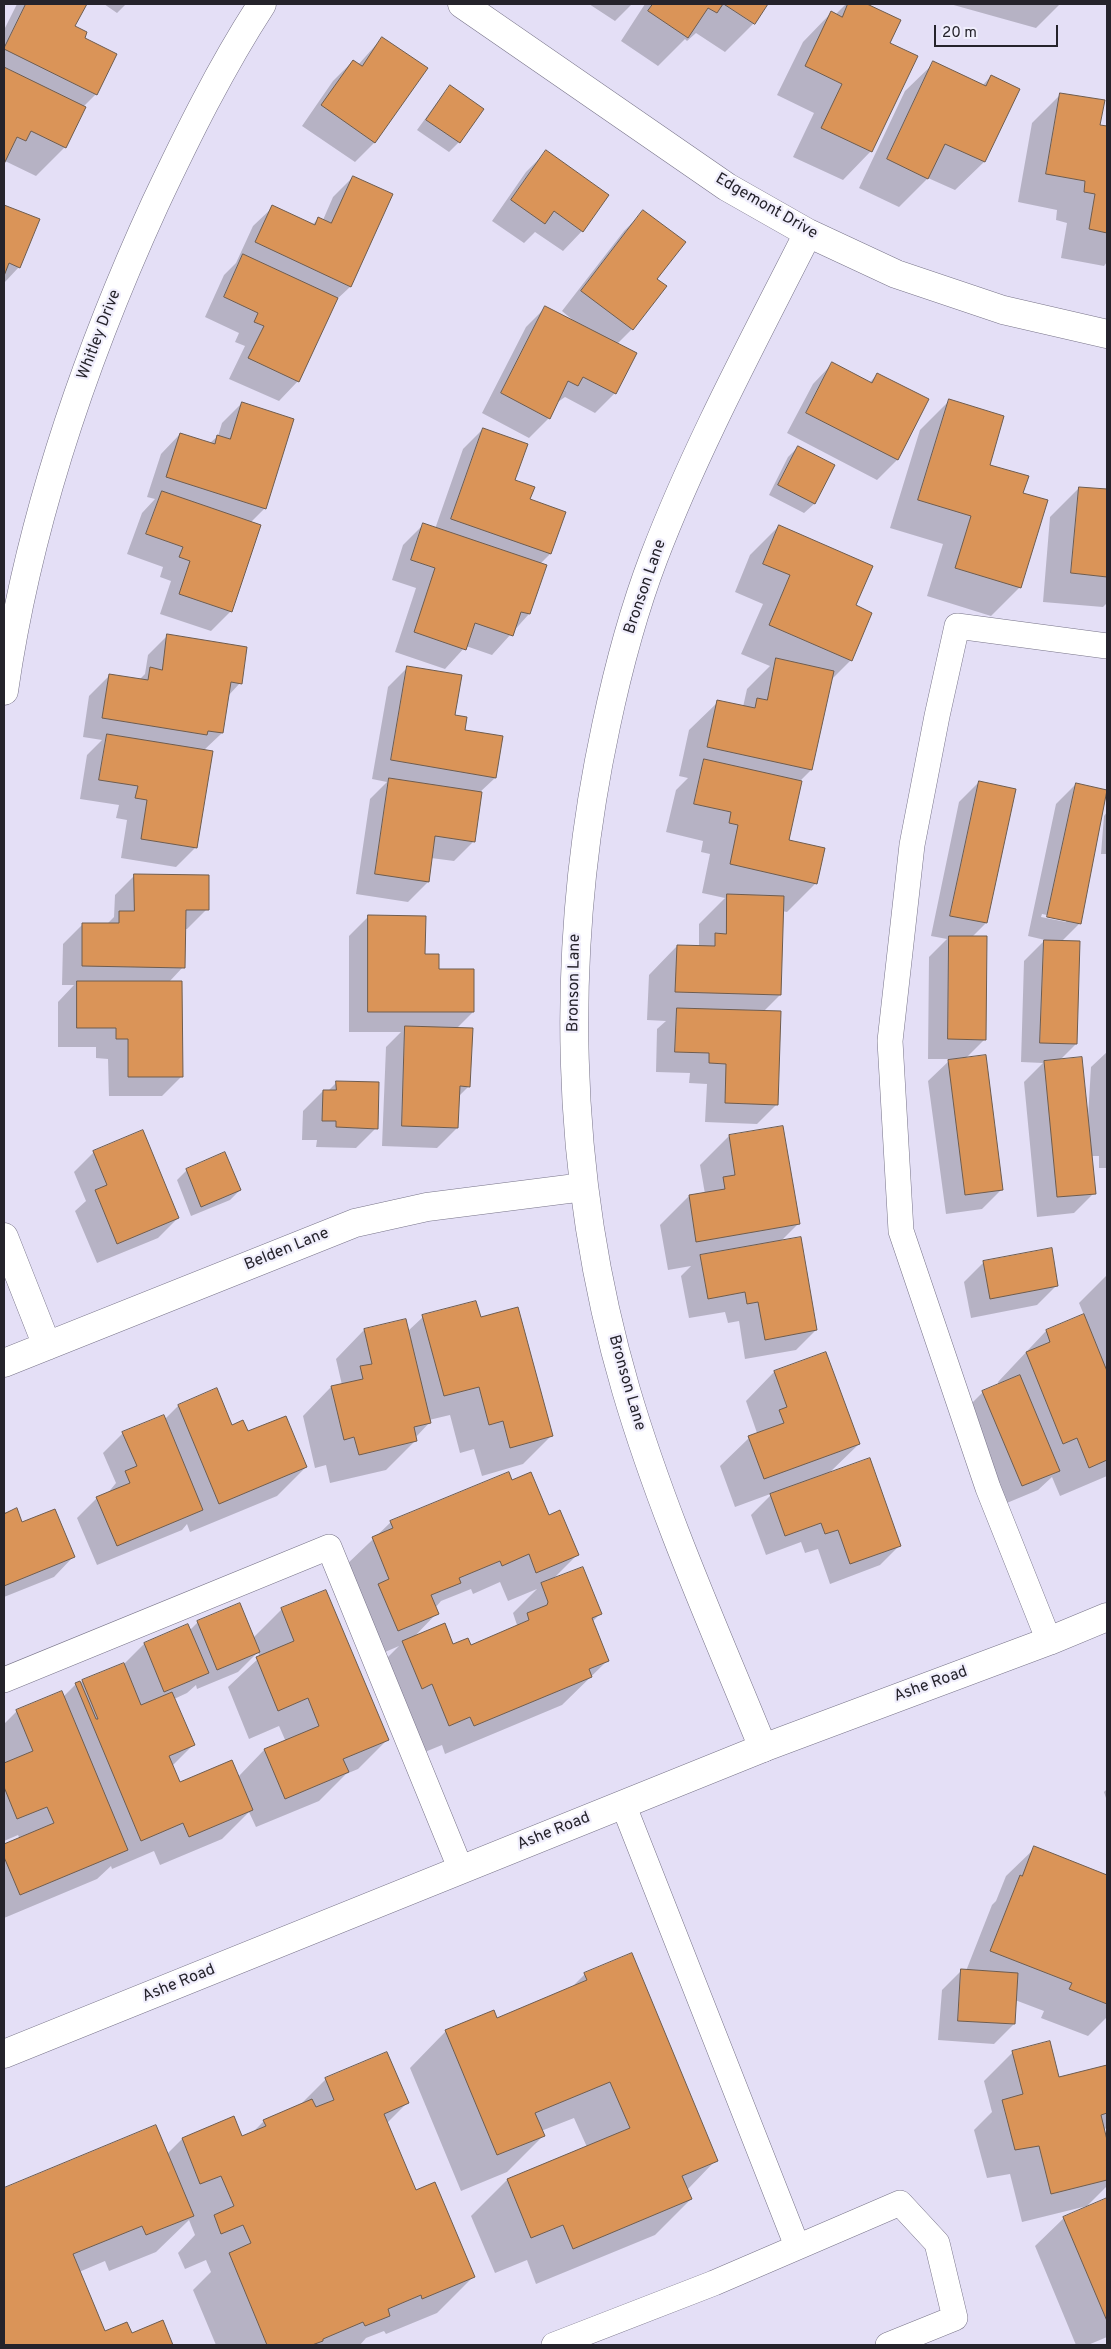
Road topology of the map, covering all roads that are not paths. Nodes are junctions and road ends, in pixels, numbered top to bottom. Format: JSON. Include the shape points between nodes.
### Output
{"nodes":[{"id":1,"x":262,"y":4,"type":"edge"},
{"id":2,"x":462,"y":4,"type":"edge"},
{"id":3,"x":808,"y":233,"type":"junction"},
{"id":4,"x":1107,"y":334,"type":"edge"},
{"id":5,"x":1107,"y":646,"type":"edge"},
{"id":6,"x":4,"y":691,"type":"edge"},
{"id":7,"x":584,"y":1187,"type":"junction"},
{"id":8,"x":4,"y":1237,"type":"edge"},
{"id":9,"x":47,"y":1346,"type":"junction"},
{"id":10,"x":4,"y":1363,"type":"edge"},
{"id":11,"x":1107,"y":1618,"type":"edge"},
{"id":12,"x":1049,"y":1641,"type":"junction"},
{"id":13,"x":4,"y":1680,"type":"edge"},
{"id":14,"x":762,"y":1748,"type":"junction"},
{"id":15,"x":623,"y":1804,"type":"junction"},
{"id":16,"x":461,"y":1870,"type":"junction"},
{"id":17,"x":4,"y":2054,"type":"edge"},
{"id":18,"x":797,"y":2246,"type":"junction"},
{"id":19,"x":554,"y":2345,"type":"edge"},
{"id":20,"x":888,"y":2345,"type":"edge"}],
"edges":[{"from":1,"to":6,"type":"street","name":"Whitley Drive","via":[[180,150],[123,274],[76,401],[37,531]]},
{"from":2,"to":3,"type":"street","name":"Edgemont Drive","via":[[727,187]]},
{"from":3,"to":4,"type":"street","name":"Edgemont Drive","via":[[896,274],[994,307]]},
{"from":3,"to":7,"type":"street","name":"Bronson Lane","via":[[697,453],[652,562],[617,674],[592,789],[577,905],[573,1023],[578,1140]]},
{"from":5,"to":12,"type":"lane","via":[[957,626],[912,845],[890,1041],[901,1231],[988,1488]]},
{"from":7,"to":9,"type":"street","name":"Belden Lane","via":[[427,1207],[355,1223]]},
{"from":7,"to":14,"type":"street","name":"Bronson Lane","via":[[603,1298],[626,1389],[663,1501]]},
{"from":8,"to":9,"type":"street"},
{"from":9,"to":10,"type":"street","name":"Belden Lane"},
{"from":11,"to":12,"type":"street","name":"Ashe Road"},
{"from":12,"to":14,"type":"street","name":"Ashe Road"},
{"from":13,"to":16,"type":"lane","via":[[329,1547]]},
{"from":14,"to":15,"type":"street","name":"Ashe Road"},
{"from":15,"to":16,"type":"street","name":"Ashe Road"},
{"from":15,"to":18,"type":"lane"},
{"from":16,"to":17,"type":"street","name":"Ashe Road"},
{"from":18,"to":19,"type":"lane"},
{"from":18,"to":20,"type":"lane","via":[[900,2202],[937,2243],[955,2318]]}]}
